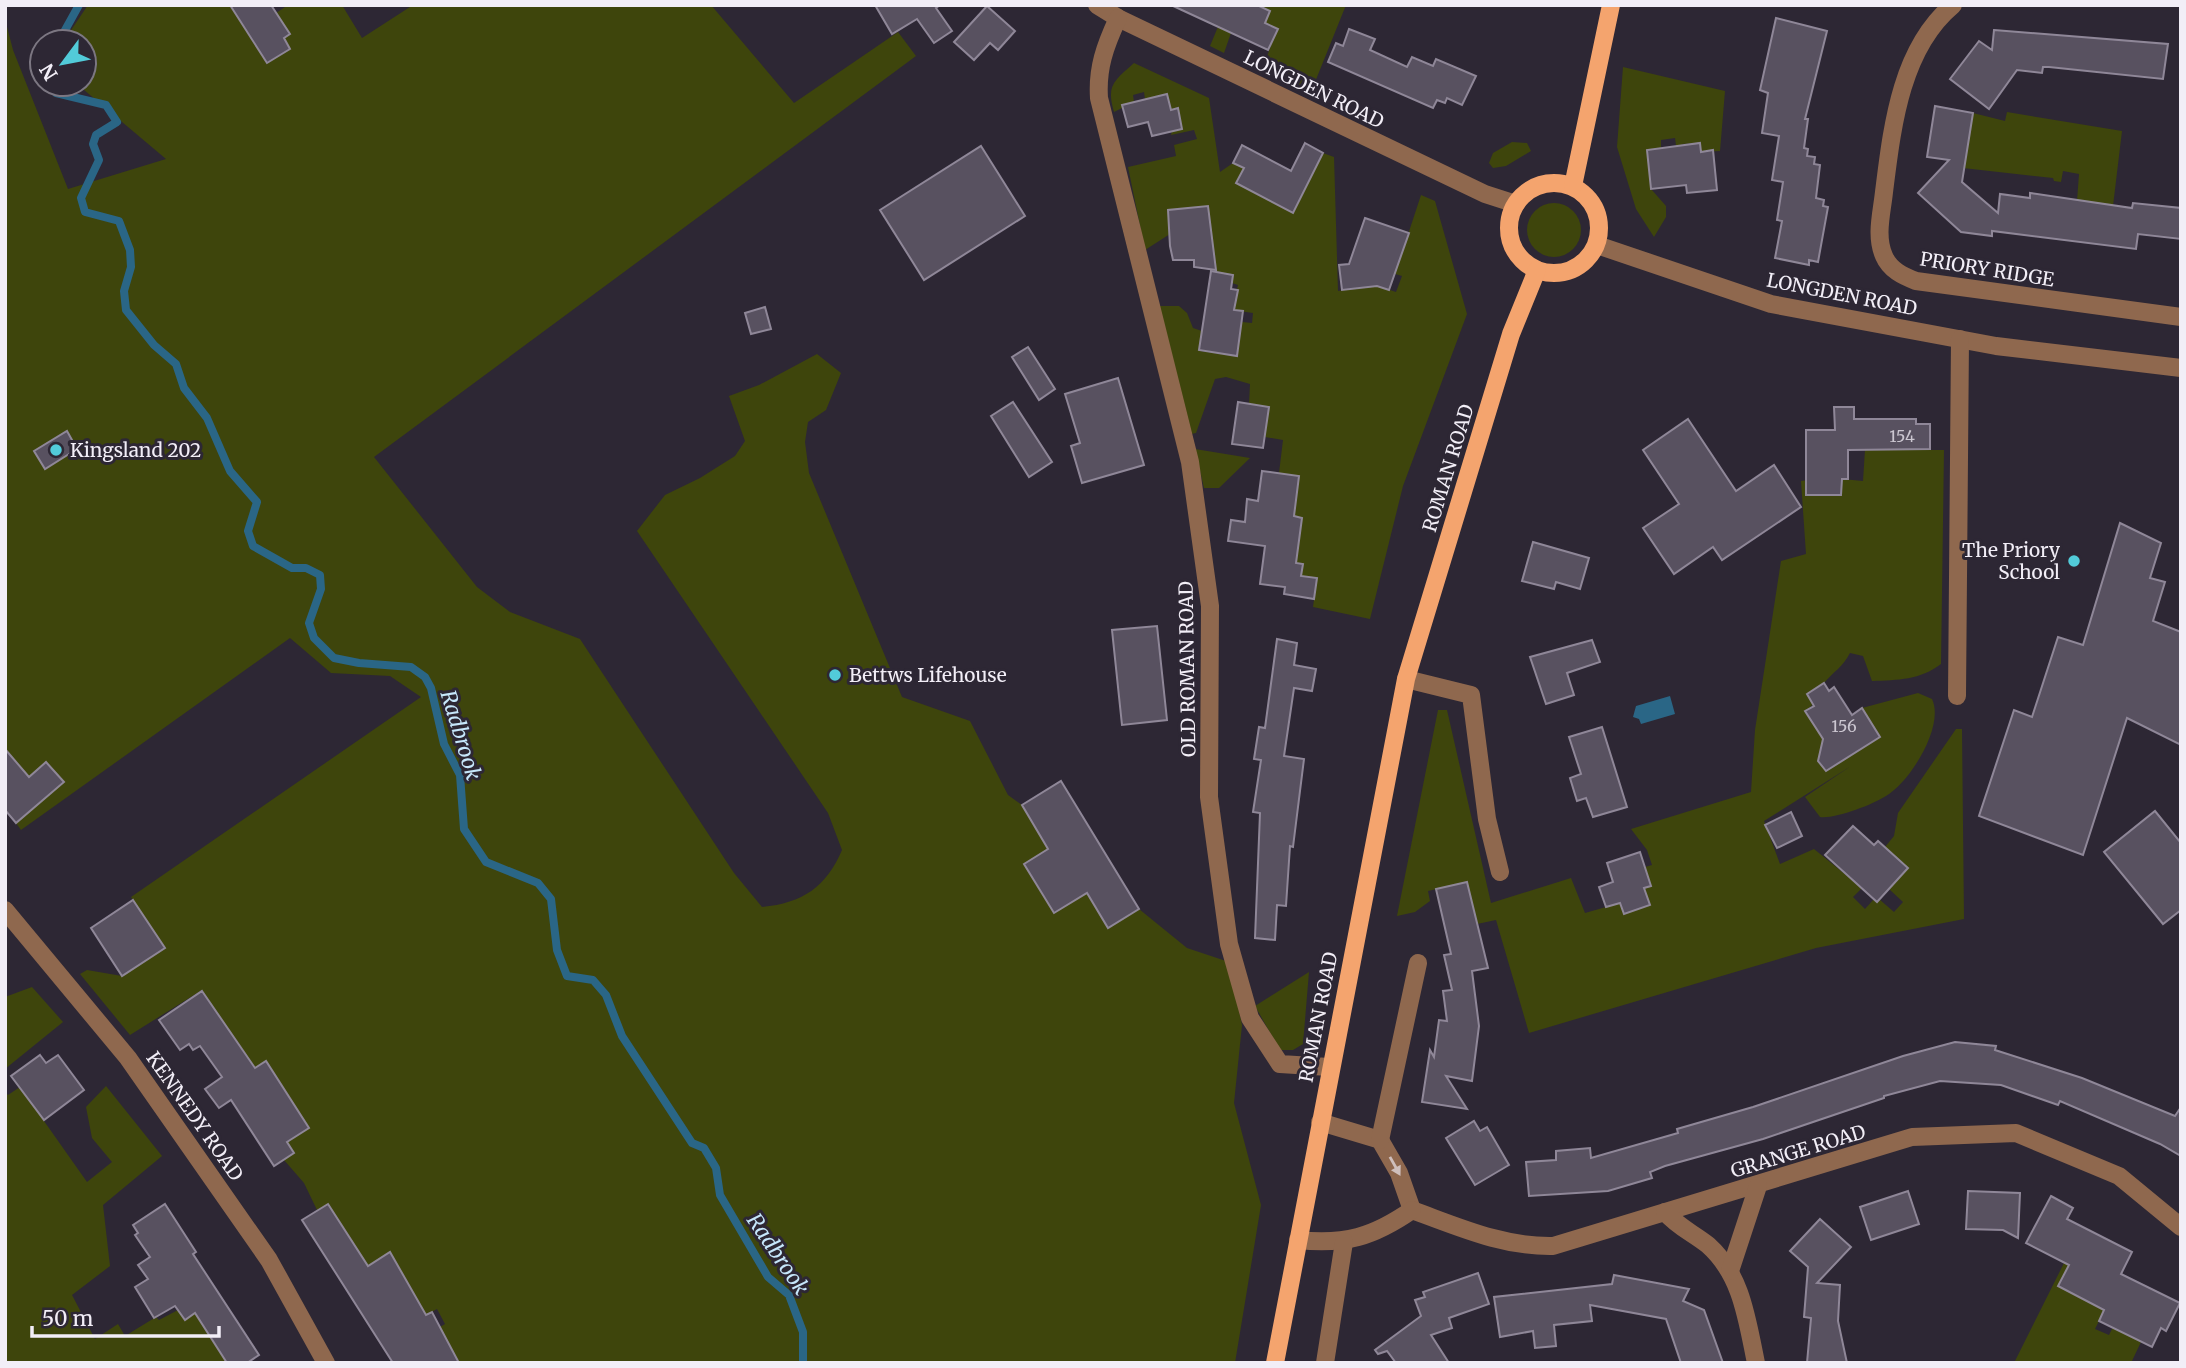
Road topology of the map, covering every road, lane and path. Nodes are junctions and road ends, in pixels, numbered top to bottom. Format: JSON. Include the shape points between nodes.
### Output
{"nodes":[{"id":1,"x":1097,"y":5,"type":"edge"},
{"id":2,"x":1611,"y":5,"type":"edge"},
{"id":3,"x":1953,"y":5,"type":"edge"},
{"id":4,"x":1118,"y":18,"type":"junction"},
{"id":5,"x":1573,"y":186,"type":"junction"},
{"id":6,"x":1516,"y":204,"type":"junction"},
{"id":7,"x":1597,"y":245,"type":"junction"},
{"id":8,"x":1537,"y":271,"type":"junction"},
{"id":9,"x":2181,"y":317,"type":"edge"},
{"id":10,"x":1961,"y":339,"type":"junction"},
{"id":11,"x":2181,"y":368,"type":"edge"},
{"id":12,"x":1406,"y":679,"type":"junction"},
{"id":13,"x":1957,"y":696,"type":"dead end"},
{"id":14,"x":1500,"y":872,"type":"dead end"},
{"id":15,"x":5,"y":910,"type":"edge"},
{"id":16,"x":1418,"y":963,"type":"dead end"},
{"id":17,"x":1329,"y":1068,"type":"junction"},
{"id":18,"x":1320,"y":1122,"type":"junction"},
{"id":19,"x":1380,"y":1140,"type":"junction"},
{"id":20,"x":1758,"y":1185,"type":"junction"},
{"id":21,"x":1412,"y":1210,"type":"junction"},
{"id":22,"x":1665,"y":1212,"type":"junction"},
{"id":23,"x":2181,"y":1227,"type":"edge"},
{"id":24,"x":1298,"y":1240,"type":"junction"},
{"id":25,"x":1344,"y":1242,"type":"junction"},
{"id":26,"x":1730,"y":1271,"type":"junction"},
{"id":27,"x":326,"y":1363,"type":"edge"},
{"id":28,"x":1275,"y":1363,"type":"edge"},
{"id":29,"x":1325,"y":1363,"type":"edge"},
{"id":30,"x":1756,"y":1363,"type":"edge"}],
"edges":[{"from":1,"to":4,"type":"street","name":"LONGDEN ROAD"},
{"from":2,"to":5,"type":"main road"},
{"from":3,"to":9,"type":"street","name":"PRIORY RIDGE","via":[[1928,34],[1899,98],[1879,234],[1884,256],[1897,273],[1916,281]]},
{"from":4,"to":6,"type":"street","name":"LONGDEN ROAD","via":[[1485,194]]},
{"from":4,"to":17,"type":"street","name":"OLD ROMAN ROAD","via":[[1097,76],[1099,98],[1198,505],[1210,606],[1209,797],[1229,944],[1250,1018],[1280,1063]]},
{"from":5,"to":6,"type":"main road","via":[[1549,183],[1530,189]]},
{"from":5,"to":7,"type":"main road","via":[[1591,200],[1598,214]]},
{"from":6,"to":8,"type":"main road","via":[[1508,228],[1510,240],[1517,255]]},
{"from":7,"to":8,"type":"main road","via":[[1584,263],[1564,273]]},
{"from":7,"to":10,"type":"street","name":"LONGDEN ROAD","via":[[1771,304]]},
{"from":8,"to":12,"type":"main road","name":"ROMAN ROAD","via":[[1511,334]]},
{"from":10,"to":11,"type":"street","name":"LONGDEN ROAD"},
{"from":10,"to":13,"type":"street"},
{"from":12,"to":14,"type":"street","via":[[1471,695],[1487,819]]},
{"from":12,"to":17,"type":"main road","name":"ROMAN ROAD"},
{"from":15,"to":27,"type":"street","name":"KENNEDY ROAD","via":[[160,1102],[269,1260]]},
{"from":16,"to":19,"type":"street"},
{"from":17,"to":18,"type":"main road","name":"ROMAN ROAD"},
{"from":18,"to":19,"type":"street"},
{"from":18,"to":24,"type":"main road","name":"ROMAN ROAD"},
{"from":19,"to":21,"type":"street","one_way":true,"via":[[1399,1173]]},
{"from":20,"to":22,"type":"street","name":"GRANGE ROAD"},
{"from":20,"to":23,"type":"street","name":"GRANGE ROAD","via":[[1912,1137],[2016,1133],[2119,1176]]},
{"from":20,"to":26,"type":"street"},
{"from":21,"to":22,"type":"street","name":"GRANGE ROAD","via":[[1524,1246],[1553,1245]]},
{"from":21,"to":25,"type":"street","via":[[1392,1224]]},
{"from":22,"to":26,"type":"street","via":[[1708,1245]]},
{"from":24,"to":25,"type":"street"},
{"from":24,"to":28,"type":"main road","name":"ROMAN ROAD"},
{"from":25,"to":29,"type":"street"},
{"from":26,"to":30,"type":"street","via":[[1742,1300]]}]}
